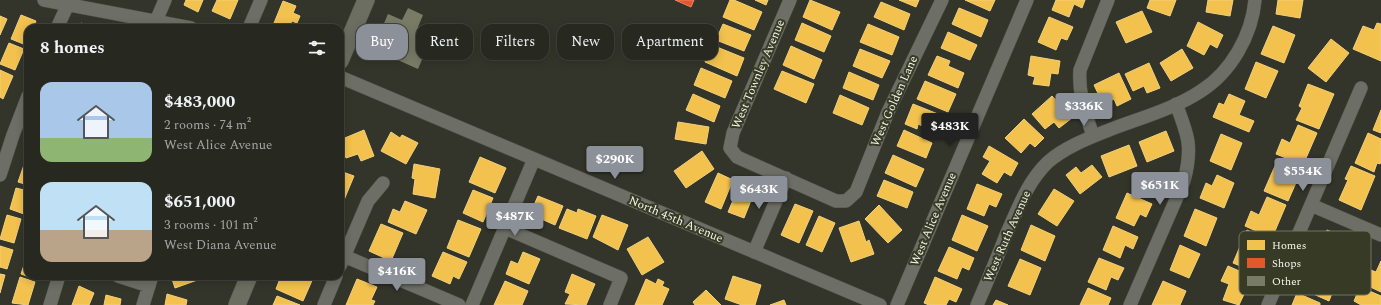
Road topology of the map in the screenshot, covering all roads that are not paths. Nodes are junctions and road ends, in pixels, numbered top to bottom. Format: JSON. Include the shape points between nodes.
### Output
{"nodes":[{"id":1,"x":44,"y":0,"type":"edge"},
{"id":2,"x":165,"y":0,"type":"edge"},
{"id":3,"x":261,"y":0,"type":"edge"},
{"id":4,"x":366,"y":0,"type":"edge"},
{"id":5,"x":790,"y":0,"type":"edge"},
{"id":6,"x":942,"y":0,"type":"edge"},
{"id":7,"x":1027,"y":0,"type":"edge"},
{"id":8,"x":1108,"y":0,"type":"edge"},
{"id":9,"x":1255,"y":0,"type":"edge"},
{"id":10,"x":69,"y":3,"type":"edge"},
{"id":11,"x":59,"y":24,"type":"edge"},
{"id":12,"x":155,"y":24,"type":"edge"},
{"id":13,"x":251,"y":24,"type":"edge"},
{"id":14,"x":344,"y":52,"type":"edge"},
{"id":15,"x":344,"y":79,"type":"edge"},
{"id":16,"x":1361,"y":88,"type":"dead end"},
{"id":17,"x":1176,"y":104,"type":"junction"},
{"id":18,"x":24,"y":106,"type":"edge"},
{"id":19,"x":1093,"y":136,"type":"junction"},
{"id":20,"x":534,"y":159,"type":"junction"},
{"id":21,"x":0,"y":175,"type":"edge"},
{"id":22,"x":786,"y":178,"type":"junction"},
{"id":23,"x":383,"y":183,"type":"dead end"},
{"id":24,"x":1311,"y":205,"type":"junction"},
{"id":25,"x":505,"y":228,"type":"junction"},
{"id":26,"x":1300,"y":231,"type":"edge"},
{"id":27,"x":1381,"y":235,"type":"edge"},
{"id":28,"x":754,"y":252,"type":"junction"},
{"id":29,"x":344,"y":256,"type":"edge"},
{"id":30,"x":344,"y":262,"type":"edge"},
{"id":31,"x":59,"y":280,"type":"edge"},
{"id":32,"x":247,"y":280,"type":"edge"},
{"id":33,"x":334,"y":280,"type":"edge"},
{"id":34,"x":151,"y":281,"type":"edge"},
{"id":35,"x":1272,"y":295,"type":"edge"},
{"id":36,"x":50,"y":305,"type":"edge"},
{"id":37,"x":143,"y":305,"type":"edge"},
{"id":38,"x":237,"y":305,"type":"edge"},
{"id":39,"x":324,"y":305,"type":"edge"},
{"id":40,"x":459,"y":305,"type":"edge"},
{"id":41,"x":472,"y":305,"type":"edge"},
{"id":42,"x":610,"y":305,"type":"edge"},
{"id":43,"x":880,"y":305,"type":"edge"},
{"id":44,"x":897,"y":305,"type":"edge"},
{"id":45,"x":977,"y":305,"type":"edge"},
{"id":46,"x":1130,"y":305,"type":"edge"},
{"id":47,"x":1268,"y":305,"type":"edge"}],
"edges":[{"from":1,"to":10,"type":"street"},
{"from":2,"to":12,"type":"street"},
{"from":3,"to":13,"type":"street"},
{"from":4,"to":14,"type":"main road"},
{"from":5,"to":22,"type":"street","name":"West Townley Avenue","via":[[733,133],[730,148],[737,158]]},
{"from":6,"to":22,"type":"street","name":"West Golden Lane","via":[[888,112],[856,192],[846,201],[836,201]]},
{"from":7,"to":44,"type":"street","name":"West Alice Avenue"},
{"from":8,"to":19,"type":"street","via":[[1080,70],[1081,100]]},
{"from":9,"to":17,"type":"street","name":"West Ruth Avenue","via":[[1254,12],[1243,44],[1223,73],[1202,90]]},
{"from":10,"to":11,"type":"street"},
{"from":10,"to":12,"type":"street"},
{"from":15,"to":20,"type":"street","name":"North 45th Avenue"},
{"from":16,"to":24,"type":"street"},
{"from":17,"to":19,"type":"street","name":"West Ruth Avenue"},
{"from":17,"to":46,"type":"street","via":[[1190,146],[1189,163],[1184,181]]},
{"from":18,"to":21,"type":"street"},
{"from":19,"to":45,"type":"street","name":"West Ruth Avenue","via":[[1062,152],[1035,177],[1024,196]]},
{"from":20,"to":25,"type":"street"},
{"from":20,"to":28,"type":"street","name":"North 45th Avenue"},
{"from":22,"to":28,"type":"street"},
{"from":23,"to":29,"type":"street","via":[[368,201]]},
{"from":24,"to":26,"type":"street"},
{"from":24,"to":27,"type":"street"},
{"from":25,"to":41,"type":"street"},
{"from":25,"to":42,"type":"street","via":[[621,278]]},
{"from":28,"to":43,"type":"street","name":"North 45th Avenue"},
{"from":30,"to":40,"type":"street"},
{"from":31,"to":36,"type":"street"},
{"from":32,"to":38,"type":"main road"},
{"from":33,"to":39,"type":"street"},
{"from":34,"to":37,"type":"street"},
{"from":35,"to":47,"type":"street"}]}
